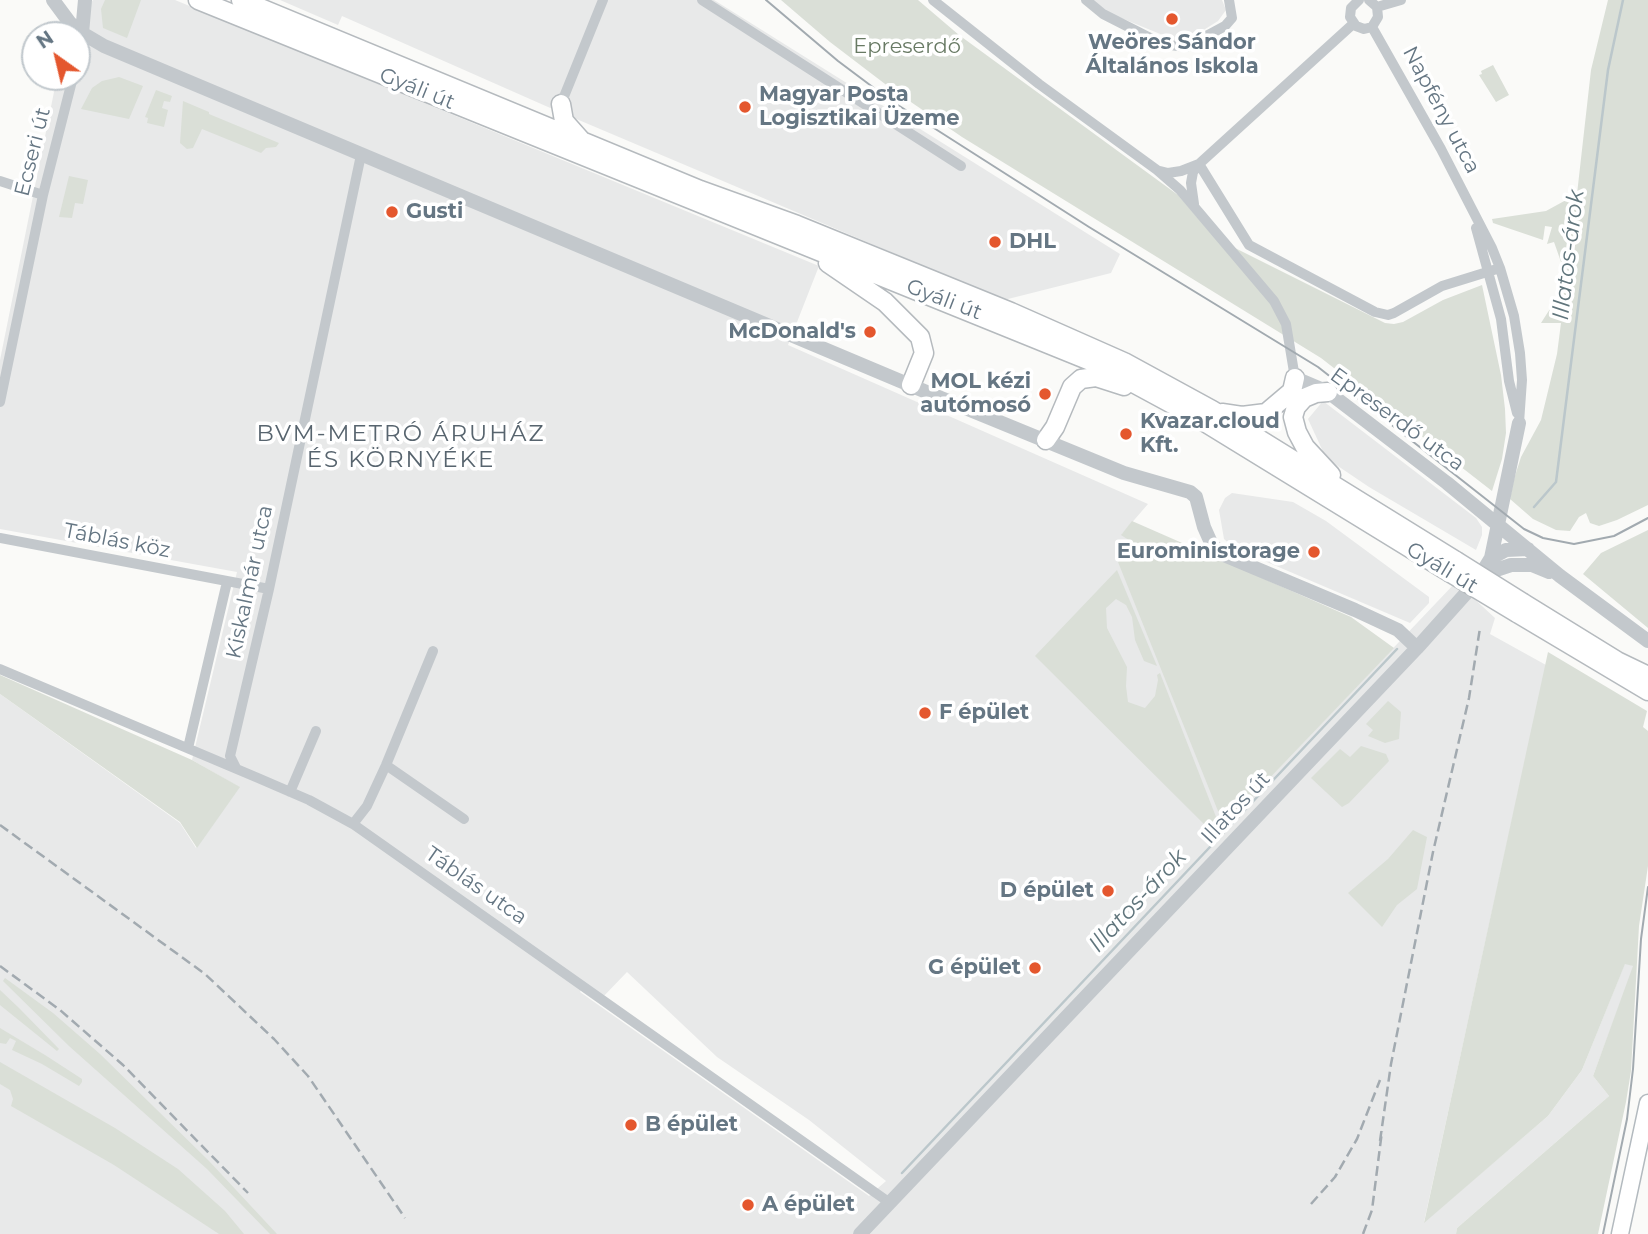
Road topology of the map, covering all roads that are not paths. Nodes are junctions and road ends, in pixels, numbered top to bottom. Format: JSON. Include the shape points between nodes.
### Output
{"nodes":[{"id":1,"x":53,"y":0,"type":"edge"},
{"id":2,"x":85,"y":0,"type":"edge"},
{"id":3,"x":198,"y":0,"type":"edge"},
{"id":4,"x":241,"y":0,"type":"edge"},
{"id":5,"x":603,"y":0,"type":"edge"},
{"id":6,"x":702,"y":0,"type":"edge"},
{"id":7,"x":933,"y":0,"type":"edge"},
{"id":8,"x":1086,"y":0,"type":"edge"},
{"id":9,"x":1229,"y":0,"type":"edge"},
{"id":10,"x":1358,"y":0,"type":"edge"},
{"id":11,"x":1401,"y":0,"type":"edge"},
{"id":12,"x":1373,"y":4,"type":"edge"},
{"id":13,"x":69,"y":21,"type":"edge"},
{"id":14,"x":83,"y":21,"type":"edge"},
{"id":15,"x":1353,"y":24,"type":"junction"},
{"id":16,"x":1372,"y":27,"type":"junction"},
{"id":17,"x":91,"y":38,"type":"edge"},
{"id":18,"x":69,"y":91,"type":"edge"},
{"id":19,"x":561,"y":104,"type":"junction"},
{"id":20,"x":521,"y":117,"type":"junction"},
{"id":21,"x":582,"y":141,"type":"junction"},
{"id":22,"x":361,"y":155,"type":"junction"},
{"id":23,"x":1199,"y":164,"type":"junction"},
{"id":24,"x":961,"y":166,"type":"dead end"},
{"id":25,"x":1157,"y":170,"type":"junction"},
{"id":26,"x":0,"y":181,"type":"edge"},
{"id":27,"x":43,"y":195,"type":"junction"},
{"id":28,"x":1195,"y":209,"type":"junction"},
{"id":29,"x":1472,"y":213,"type":"junction"},
{"id":30,"x":807,"y":245,"type":"junction"},
{"id":31,"x":1500,"y":268,"type":"junction"},
{"id":32,"x":1488,"y":272,"type":"junction"},
{"id":33,"x":1295,"y":378,"type":"junction"},
{"id":34,"x":911,"y":385,"type":"junction"},
{"id":35,"x":1150,"y":391,"type":"junction"},
{"id":36,"x":1328,"y":392,"type":"junction"},
{"id":37,"x":0,"y":402,"type":"edge"},
{"id":38,"x":1212,"y":410,"type":"junction"},
{"id":39,"x":1519,"y":423,"type":"junction"},
{"id":40,"x":1046,"y":440,"type":"junction"},
{"id":41,"x":1351,"y":495,"type":"junction"},
{"id":42,"x":1497,"y":523,"type":"junction"},
{"id":43,"x":0,"y":538,"type":"edge"},
{"id":44,"x":1528,"y":549,"type":"junction"},
{"id":45,"x":1491,"y":558,"type":"junction"},
{"id":46,"x":1452,"y":567,"type":"junction"},
{"id":47,"x":1560,"y":576,"type":"junction"},
{"id":48,"x":1477,"y":581,"type":"junction"},
{"id":49,"x":227,"y":582,"type":"junction"},
{"id":50,"x":269,"y":589,"type":"junction"},
{"id":51,"x":1643,"y":637,"type":"edge"},
{"id":52,"x":1417,"y":648,"type":"junction"},
{"id":53,"x":1648,"y":648,"type":"edge"},
{"id":54,"x":433,"y":652,"type":"dead end"},
{"id":55,"x":0,"y":669,"type":"edge"},
{"id":56,"x":1647,"y":683,"type":"edge"},
{"id":57,"x":316,"y":731,"type":"dead end"},
{"id":58,"x":188,"y":748,"type":"junction"},
{"id":59,"x":386,"y":765,"type":"junction"},
{"id":60,"x":236,"y":768,"type":"junction"},
{"id":61,"x":290,"y":792,"type":"junction"},
{"id":62,"x":464,"y":819,"type":"dead end"},
{"id":63,"x":353,"y":824,"type":"junction"},
{"id":64,"x":1648,"y":1103,"type":"edge"},
{"id":65,"x":890,"y":1203,"type":"junction"},
{"id":66,"x":860,"y":1234,"type":"edge"},
{"id":67,"x":1620,"y":1234,"type":"edge"}],
"edges":[{"from":1,"to":13,"type":"street"},
{"from":2,"to":14,"type":"street"},
{"from":3,"to":30,"type":"main road","name":"Gyáli út"},
{"from":4,"to":20,"type":"main road","name":"Gyáli út"},
{"from":5,"to":19,"type":"street"},
{"from":6,"to":24,"type":"street"},
{"from":7,"to":25,"type":"street","name":"Epreserdő utca"},
{"from":8,"to":9,"type":"street","via":[[1103,14],[1162,44],[1186,47],[1225,26],[1232,18]]},
{"from":10,"to":15,"type":"street","via":[[1349,13]]},
{"from":11,"to":12,"type":"street"},
{"from":12,"to":16,"type":"street","via":[[1378,17]]},
{"from":15,"to":16,"type":"street"},
{"from":15,"to":23,"type":"street"},
{"from":16,"to":29,"type":"street","name":"Napfény utca"},
{"from":17,"to":22,"type":"street"},
{"from":18,"to":27,"type":"street","name":"Ecseri út"},
{"from":19,"to":20,"type":"main road","via":[[548,114]]},
{"from":19,"to":21,"type":"main road","via":[[564,121]]},
{"from":20,"to":21,"type":"main road","name":"Gyáli út"},
{"from":21,"to":38,"type":"main road","name":"Gyáli út","via":[[1023,317],[1124,362]]},
{"from":22,"to":34,"type":"street"},
{"from":22,"to":50,"type":"street","name":"Kiskalmár utca"},
{"from":23,"to":25,"type":"street","via":[[1168,173]]},
{"from":23,"to":28,"type":"street","via":[[1191,183]]},
{"from":23,"to":32,"type":"street","via":[[1252,248],[1375,312],[1388,314],[1442,286]]},
{"from":25,"to":28,"type":"street","name":"Epreserdő utca"},
{"from":26,"to":27,"type":"street"},
{"from":27,"to":37,"type":"street","name":"Ecseri út"},
{"from":28,"to":33,"type":"street","name":"Epreserdő utca","via":[[1279,310],[1286,324]]},
{"from":29,"to":31,"type":"street","name":"Napfény utca"},
{"from":29,"to":32,"type":"street","name":"Napfény utca"},
{"from":30,"to":34,"type":"main road","via":[[914,328],[924,346]]},
{"from":30,"to":35,"type":"main road","name":"Gyáli út","via":[[1070,351]]},
{"from":31,"to":32,"type":"street"},
{"from":31,"to":39,"type":"street","name":"Napfény utca","via":[[1520,353]]},
{"from":32,"to":39,"type":"street","name":"Napfény utca"},
{"from":33,"to":36,"type":"street","name":"Epreserdő utca"},
{"from":33,"to":38,"type":"main road","via":[[1292,391],[1266,412],[1242,416]]},
{"from":34,"to":40,"type":"street"},
{"from":35,"to":40,"type":"main road","via":[[1096,377],[1081,379],[1072,387]]},
{"from":35,"to":46,"type":"main road","name":"Gyáli út"},
{"from":36,"to":41,"type":"main road","via":[[1304,398],[1293,422],[1311,454]]},
{"from":36,"to":42,"type":"street","name":"Epreserdő utca"},
{"from":38,"to":41,"type":"main road","name":"Gyáli út"},
{"from":39,"to":42,"type":"street","name":"Illatos út"},
{"from":40,"to":52,"type":"street","via":[[1135,477],[1190,492],[1196,497],[1212,545],[1224,555],[1398,630]]},
{"from":41,"to":46,"type":"main road","name":"Gyáli út"},
{"from":42,"to":44,"type":"street"},
{"from":42,"to":45,"type":"street","name":"Illatos út"},
{"from":43,"to":49,"type":"street","name":"Táblás köz"},
{"from":44,"to":45,"type":"street","via":[[1506,550]]},
{"from":44,"to":47,"type":"street"},
{"from":45,"to":48,"type":"street","name":"Illatos út"},
{"from":46,"to":56,"type":"main road","name":"Gyáli út","bridge":true},
{"from":47,"to":48,"type":"street","via":[[1518,564]]},
{"from":47,"to":51,"type":"street"},
{"from":48,"to":52,"type":"street","name":"Illatos út"},
{"from":49,"to":50,"type":"street","name":"Táblás köz"},
{"from":49,"to":58,"type":"street"},
{"from":50,"to":60,"type":"street","name":"Kiskalmár utca","via":[[230,755]]},
{"from":51,"to":53,"type":"street"},
{"from":52,"to":65,"type":"street","name":"Illatos út"},
{"from":54,"to":59,"type":"street"},
{"from":55,"to":58,"type":"street","name":"Táblás utca"},
{"from":57,"to":61,"type":"street"},
{"from":58,"to":60,"type":"street","name":"Táblás utca"},
{"from":59,"to":62,"type":"street"},
{"from":59,"to":63,"type":"street"},
{"from":60,"to":61,"type":"street","name":"Táblás utca"},
{"from":61,"to":63,"type":"street","name":"Táblás utca"},
{"from":63,"to":65,"type":"street","name":"Táblás utca"},
{"from":64,"to":67,"type":"main road"},
{"from":65,"to":66,"type":"street","name":"Illatos út"}]}
